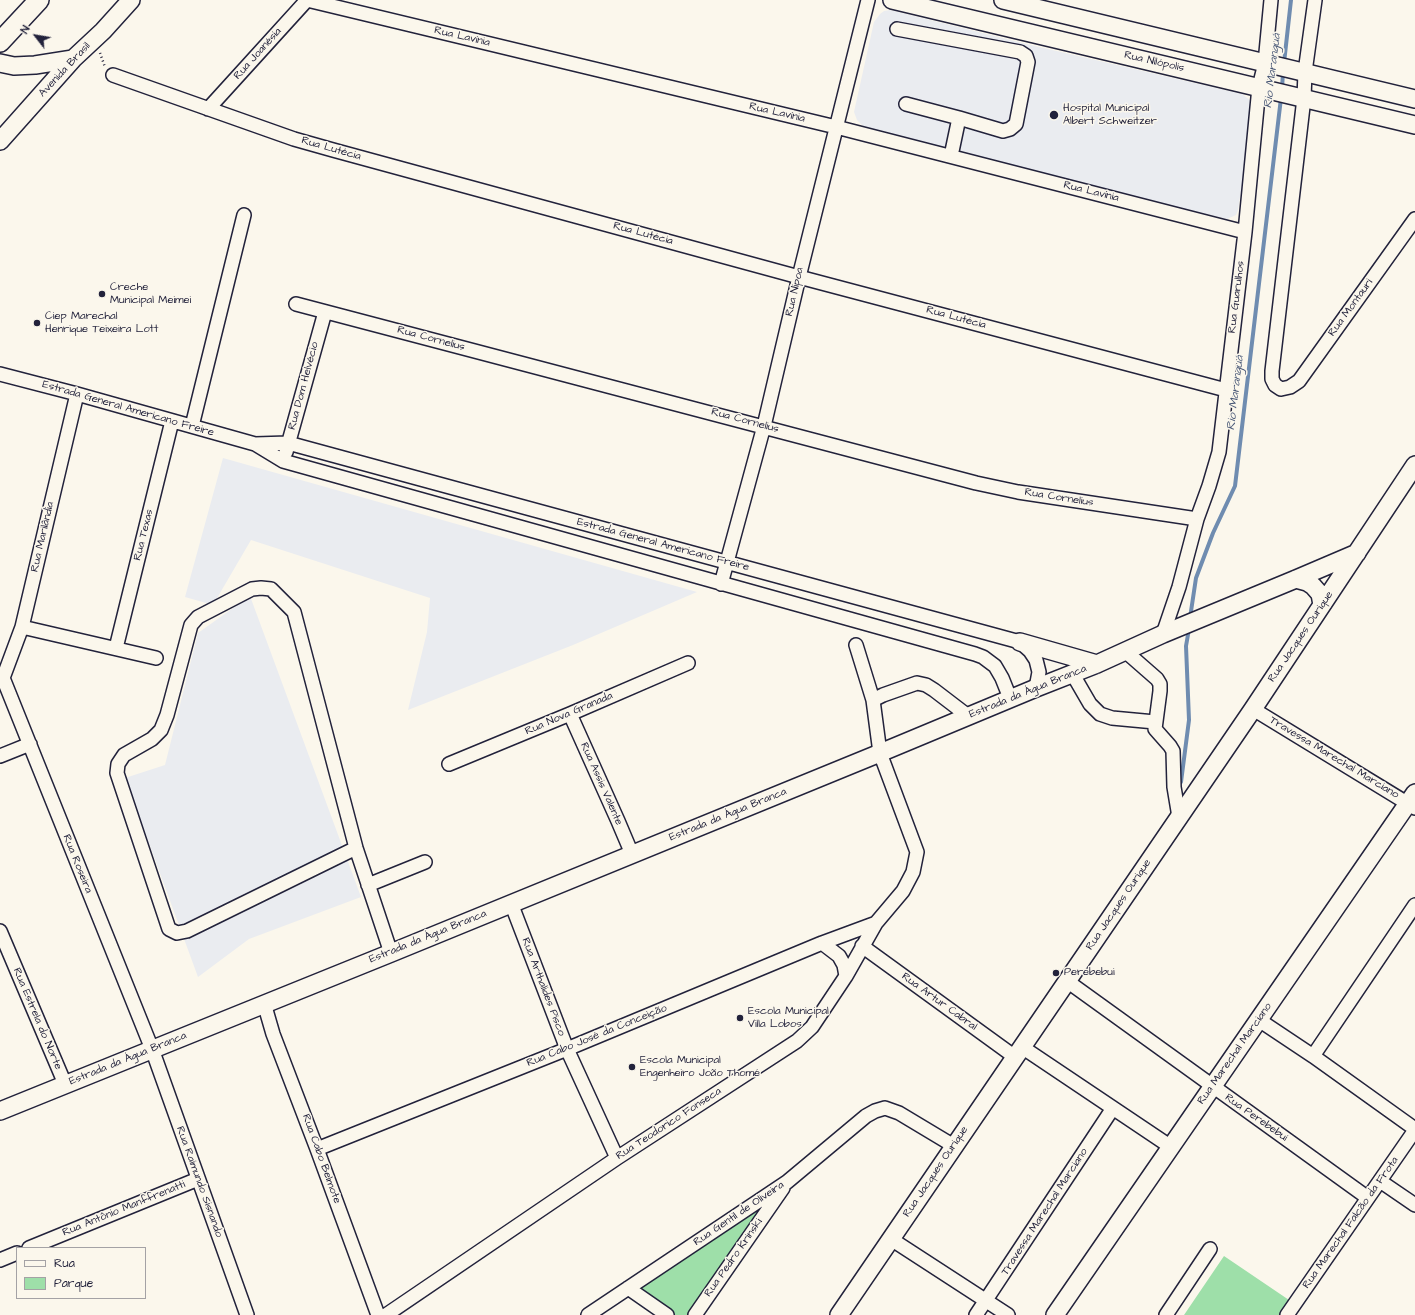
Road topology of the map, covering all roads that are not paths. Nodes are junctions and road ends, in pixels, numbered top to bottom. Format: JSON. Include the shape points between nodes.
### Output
{"nodes":[{"id":1,"x":39,"y":0,"type":"edge"},
{"id":2,"x":131,"y":0,"type":"edge"},
{"id":3,"x":307,"y":0,"type":"edge"},
{"id":4,"x":868,"y":0,"type":"edge"},
{"id":5,"x":892,"y":0,"type":"edge"},
{"id":6,"x":1004,"y":0,"type":"edge"},
{"id":7,"x":1271,"y":0,"type":"edge"},
{"id":8,"x":1315,"y":0,"type":"edge"},
{"id":9,"x":929,"y":4,"type":"edge"},
{"id":10,"x":1044,"y":10,"type":"junction"},
{"id":11,"x":897,"y":30,"type":"dead end"},
{"id":12,"x":1038,"y":35,"type":"junction"},
{"id":13,"x":0,"y":42,"type":"edge"},
{"id":14,"x":73,"y":59,"type":"junction"},
{"id":15,"x":0,"y":63,"type":"edge"},
{"id":16,"x":1270,"y":64,"type":"junction"},
{"id":17,"x":1300,"y":71,"type":"junction"},
{"id":18,"x":114,"y":76,"type":"road end"},
{"id":19,"x":1265,"y":89,"type":"junction"},
{"id":20,"x":1296,"y":96,"type":"junction"},
{"id":21,"x":1415,"y":99,"type":"edge"},
{"id":22,"x":906,"y":104,"type":"dead end"},
{"id":23,"x":208,"y":109,"type":"junction"},
{"id":24,"x":959,"y":118,"type":"junction"},
{"id":25,"x":1415,"y":125,"type":"edge"},
{"id":26,"x":836,"y":127,"type":"junction"},
{"id":27,"x":0,"y":141,"type":"edge"},
{"id":28,"x":951,"y":156,"type":"junction"},
{"id":29,"x":244,"y":215,"type":"dead end"},
{"id":30,"x":1415,"y":219,"type":"edge"},
{"id":31,"x":1245,"y":232,"type":"junction"},
{"id":32,"x":799,"y":277,"type":"junction"},
{"id":33,"x":296,"y":304,"type":"dead end"},
{"id":34,"x":324,"y":312,"type":"junction"},
{"id":35,"x":0,"y":374,"type":"edge"},
{"id":36,"x":1226,"y":390,"type":"junction"},
{"id":37,"x":77,"y":394,"type":"junction"},
{"id":38,"x":172,"y":421,"type":"junction"},
{"id":39,"x":192,"y":426,"type":"junction"},
{"id":40,"x":764,"y":426,"type":"junction"},
{"id":41,"x":288,"y":443,"type":"junction"},
{"id":42,"x":255,"y":444,"type":"junction"},
{"id":43,"x":283,"y":461,"type":"junction"},
{"id":44,"x":1415,"y":465,"type":"edge"},
{"id":45,"x":1197,"y":519,"type":"junction"},
{"id":46,"x":1357,"y":552,"type":"junction"},
{"id":47,"x":728,"y":563,"type":"junction"},
{"id":48,"x":1296,"y":579,"type":"junction"},
{"id":49,"x":721,"y":584,"type":"junction"},
{"id":50,"x":1322,"y":605,"type":"junction"},
{"id":51,"x":22,"y":627,"type":"junction"},
{"id":52,"x":1169,"y":632,"type":"junction"},
{"id":53,"x":1020,"y":642,"type":"junction"},
{"id":54,"x":856,"y":645,"type":"dead end"},
{"id":55,"x":116,"y":648,"type":"junction"},
{"id":56,"x":1125,"y":651,"type":"junction"},
{"id":57,"x":156,"y":658,"type":"dead end"},
{"id":58,"x":688,"y":663,"type":"dead end"},
{"id":59,"x":1097,"y":664,"type":"junction"},
{"id":60,"x":1072,"y":673,"type":"junction"},
{"id":61,"x":1,"y":679,"type":"edge"},
{"id":62,"x":1036,"y":688,"type":"junction"},
{"id":63,"x":1010,"y":698,"type":"junction"},
{"id":64,"x":873,"y":700,"type":"junction"},
{"id":65,"x":1253,"y":709,"type":"junction"},
{"id":66,"x":570,"y":714,"type":"junction"},
{"id":67,"x":968,"y":716,"type":"junction"},
{"id":68,"x":1155,"y":722,"type":"junction"},
{"id":69,"x":30,"y":744,"type":"junction"},
{"id":70,"x":880,"y":753,"type":"junction"},
{"id":71,"x":0,"y":756,"type":"edge"},
{"id":72,"x":448,"y":764,"type":"dead end"},
{"id":73,"x":1413,"y":801,"type":"edge"},
{"id":74,"x":1179,"y":817,"type":"junction"},
{"id":75,"x":356,"y":848,"type":"junction"},
{"id":76,"x":632,"y":854,"type":"junction"},
{"id":77,"x":425,"y":862,"type":"dead end"},
{"id":78,"x":368,"y":885,"type":"junction"},
{"id":79,"x":511,"y":903,"type":"junction"},
{"id":80,"x":1415,"y":905,"type":"edge"},
{"id":81,"x":876,"y":922,"type":"junction"},
{"id":82,"x":0,"y":931,"type":"edge"},
{"id":83,"x":822,"y":943,"type":"junction"},
{"id":84,"x":862,"y":946,"type":"junction"},
{"id":85,"x":391,"y":953,"type":"junction"},
{"id":86,"x":846,"y":976,"type":"junction"},
{"id":87,"x":1067,"y":981,"type":"junction"},
{"id":88,"x":264,"y":1003,"type":"junction"},
{"id":89,"x":1259,"y":1020,"type":"junction"},
{"id":90,"x":152,"y":1049,"type":"junction"},
{"id":91,"x":567,"y":1049,"type":"junction"},
{"id":92,"x":1018,"y":1052,"type":"junction"},
{"id":93,"x":1313,"y":1056,"type":"junction"},
{"id":94,"x":64,"y":1084,"type":"junction"},
{"id":95,"x":1213,"y":1087,"type":"junction"},
{"id":96,"x":1113,"y":1108,"type":"junction"},
{"id":97,"x":0,"y":1111,"type":"edge"},
{"id":98,"x":1415,"y":1130,"type":"edge"},
{"id":99,"x":954,"y":1146,"type":"junction"},
{"id":100,"x":1171,"y":1147,"type":"junction"},
{"id":101,"x":317,"y":1149,"type":"junction"},
{"id":102,"x":617,"y":1158,"type":"junction"},
{"id":103,"x":198,"y":1179,"type":"junction"},
{"id":104,"x":1380,"y":1181,"type":"junction"},
{"id":105,"x":787,"y":1182,"type":"junction"},
{"id":106,"x":1368,"y":1198,"type":"junction"},
{"id":107,"x":1415,"y":1204,"type":"edge"},
{"id":108,"x":891,"y":1239,"type":"junction"},
{"id":109,"x":31,"y":1247,"type":"edge"},
{"id":110,"x":1210,"y":1249,"type":"dead end"},
{"id":111,"x":16,"y":1253,"type":"edge"},
{"id":112,"x":0,"y":1260,"type":"edge"},
{"id":113,"x":628,"y":1288,"type":"junction"},
{"id":114,"x":986,"y":1301,"type":"junction"},
{"id":115,"x":247,"y":1315,"type":"edge"},
{"id":116,"x":378,"y":1315,"type":"edge"},
{"id":117,"x":386,"y":1315,"type":"edge"},
{"id":118,"x":588,"y":1315,"type":"edge"},
{"id":119,"x":668,"y":1315,"type":"edge"},
{"id":120,"x":695,"y":1315,"type":"edge"},
{"id":121,"x":838,"y":1315,"type":"edge"},
{"id":122,"x":976,"y":1315,"type":"edge"},
{"id":123,"x":1008,"y":1315,"type":"edge"},
{"id":124,"x":1055,"y":1315,"type":"edge"},
{"id":125,"x":1166,"y":1315,"type":"edge"},
{"id":126,"x":1287,"y":1315,"type":"edge"}],
"edges":[{"from":1,"to":13,"type":"highway"},
{"from":2,"to":14,"type":"main road","name":"Avenida Brasil"},
{"from":3,"to":23,"type":"street","name":"Rua Joanésia"},
{"from":3,"to":26,"type":"street","name":"Rua Lavínia"},
{"from":4,"to":26,"type":"street","name":"Rua Nipoa"},
{"from":5,"to":9,"type":"main road","name":"Rua Nilópolis"},
{"from":6,"to":10,"type":"main road"},
{"from":7,"to":16,"type":"street","name":"Rua Guarulhos"},
{"from":8,"to":17,"type":"street"},
{"from":9,"to":12,"type":"main road","name":"Rua Nilópolis"},
{"from":10,"to":12,"type":"main road"},
{"from":10,"to":16,"type":"main road"},
{"from":11,"to":24,"type":"street","via":[[1020,52],[1026,56],[1028,62],[1016,124],[1003,131]]},
{"from":12,"to":19,"type":"main road","name":"Rua Nilópolis"},
{"from":14,"to":15,"type":"main road","via":[[51,64],[14,66]]},
{"from":14,"to":27,"type":"main road","name":"Avenida Brasil"},
{"from":16,"to":17,"type":"main road"},
{"from":16,"to":19,"type":"street","name":"Rua Guarulhos"},
{"from":17,"to":20,"type":"street"},
{"from":17,"to":21,"type":"main road"},
{"from":18,"to":23,"type":"street","name":"Rua Lutécia"},
{"from":19,"to":20,"type":"main road","name":"Rua Nilópolis"},
{"from":19,"to":31,"type":"street","name":"Rua Guarulhos"},
{"from":20,"to":25,"type":"main road","name":"Rua Nilópolis"},
{"from":20,"to":30,"type":"street","name":"Rua Montauri","via":[[1272,371],[1275,385],[1281,389],[1299,382]]},
{"from":22,"to":24,"type":"street"},
{"from":23,"to":32,"type":"street","name":"Rua Lutécia","via":[[333,150]]},
{"from":24,"to":28,"type":"street"},
{"from":26,"to":28,"type":"street","name":"Rua Lavínia"},
{"from":26,"to":32,"type":"street","name":"Rua Nipoa"},
{"from":28,"to":31,"type":"street","name":"Rua Lavínia"},
{"from":29,"to":39,"type":"street"},
{"from":31,"to":36,"type":"street","name":"Rua Guarulhos"},
{"from":32,"to":36,"type":"street","name":"Rua Lutécia"},
{"from":32,"to":40,"type":"street","name":"Rua Nipoa"},
{"from":33,"to":34,"type":"street","name":"Rua Cornelius"},
{"from":34,"to":40,"type":"street","name":"Rua Cornelius"},
{"from":34,"to":41,"type":"street","name":"Rua Dom Helvécio"},
{"from":35,"to":37,"type":"street","name":"Estrada General Americano Freire"},
{"from":36,"to":45,"type":"street","name":"Rua Guarulhos","via":[[1219,452]]},
{"from":37,"to":38,"type":"street","name":"Estrada General Americano Freire"},
{"from":37,"to":51,"type":"street","name":"Rua Marilândia"},
{"from":38,"to":39,"type":"street","name":"Estrada General Americano Freire"},
{"from":38,"to":55,"type":"street","name":"Rua Texas"},
{"from":39,"to":42,"type":"street","name":"Estrada General Americano Freire"},
{"from":40,"to":45,"type":"street","name":"Rua Cornelius","via":[[976,484]]},
{"from":40,"to":47,"type":"street","name":"Rua Nipoa"},
{"from":41,"to":42,"type":"street","name":"Estrada General Americano Freire"},
{"from":41,"to":43,"type":"street","name":"Rua Dom Helvécio"},
{"from":41,"to":47,"type":"street","name":"Estrada General Americano Freire"},
{"from":42,"to":43,"type":"street","name":"Estrada General Americano Freire"},
{"from":43,"to":49,"type":"street","name":"Estrada General Americano Freire"},
{"from":44,"to":46,"type":"main road"},
{"from":45,"to":52,"type":"street","name":"Rua Guarulhos"},
{"from":46,"to":48,"type":"main road","name":"Estrada da Água Branca"},
{"from":46,"to":50,"type":"main road","name":"Rua Jacques Ourique"},
{"from":47,"to":49,"type":"street","name":"Rua Nipoa"},
{"from":47,"to":53,"type":"street","name":"Estrada General Americano Freire"},
{"from":48,"to":50,"type":"main road","via":[[1307,582],[1318,590]]},
{"from":48,"to":52,"type":"main road","name":"Estrada da Água Branca"},
{"from":49,"to":63,"type":"street","name":"Estrada General Americano Freire","via":[[982,657],[995,666]]},
{"from":50,"to":65,"type":"main road","name":"Rua Jacques Ourique"},
{"from":51,"to":55,"type":"street"},
{"from":51,"to":61,"type":"street","name":"Rua Marilândia"},
{"from":52,"to":56,"type":"main road","name":"Estrada da Água Branca"},
{"from":53,"to":59,"type":"main road"},
{"from":53,"to":62,"type":"street","via":[[1036,660],[1039,672]]},
{"from":54,"to":64,"type":"street","name":"Rua Teodorico Fonseca"},
{"from":55,"to":57,"type":"street"},
{"from":56,"to":59,"type":"main road","name":"Estrada da Água Branca"},
{"from":56,"to":68,"type":"street","via":[[1160,684]]},
{"from":58,"to":66,"type":"street","name":"Rua Nova Granada"},
{"from":59,"to":60,"type":"main road","name":"Estrada da Água Branca"},
{"from":60,"to":62,"type":"main road","name":"Estrada da Água Branca"},
{"from":60,"to":68,"type":"street","via":[[1090,704],[1100,714],[1112,718]]},
{"from":61,"to":69,"type":"street","name":"Rua Roseira"},
{"from":62,"to":63,"type":"main road","name":"Estrada da Água Branca"},
{"from":63,"to":67,"type":"main road","name":"Estrada da Água Branca"},
{"from":64,"to":67,"type":"street","via":[[917,683],[934,690]]},
{"from":64,"to":70,"type":"street","name":"Rua Teodorico Fonseca"},
{"from":65,"to":73,"type":"street","name":"Travessa Marechal Marciano"},
{"from":65,"to":74,"type":"main road","name":"Rua Jacques Ourique"},
{"from":66,"to":72,"type":"street","name":"Rua Nova Granada"},
{"from":66,"to":76,"type":"street","name":"Rua Assis Valente"},
{"from":67,"to":70,"type":"main road","name":"Estrada da Água Branca"},
{"from":68,"to":74,"type":"street","via":[[1155,729],[1173,751],[1174,787]]},
{"from":69,"to":71,"type":"street"},
{"from":69,"to":90,"type":"street","name":"Rua Roseira"},
{"from":70,"to":76,"type":"main road","name":"Estrada da Água Branca"},
{"from":70,"to":81,"type":"street","name":"Rua Teodorico Fonseca","via":[[917,852],[914,872],[904,891]]},
{"from":73,"to":89,"type":"main road","name":"Rua Marechal Marciano"},
{"from":74,"to":87,"type":"main road","name":"Rua Jacques Ourique"},
{"from":75,"to":75,"type":"street","via":[[294,612],[271,589],[252,589],[198,618],[191,625],[161,730],[152,739],[124,755],[118,764],[117,773],[169,929],[177,933],[187,931]]},
{"from":75,"to":78,"type":"street"},
{"from":76,"to":79,"type":"main road","name":"Estrada da Água Branca"},
{"from":77,"to":78,"type":"street"},
{"from":78,"to":85,"type":"street"},
{"from":79,"to":85,"type":"main road","name":"Estrada da Água Branca"},
{"from":79,"to":91,"type":"street","name":"Rua Arthalides Pisco"},
{"from":80,"to":93,"type":"street"},
{"from":81,"to":83,"type":"street","name":"Rua Cabo José da Conceição"},
{"from":81,"to":84,"type":"street","name":"Rua Teodorico Fonseca"},
{"from":82,"to":94,"type":"street","name":"Rua Estrela do Norte"},
{"from":83,"to":86,"type":"street","via":[[839,956]]},
{"from":83,"to":91,"type":"street","name":"Rua Cabo José da Conceição"},
{"from":84,"to":86,"type":"street","name":"Rua Teodorico Fonseca"},
{"from":84,"to":92,"type":"street","name":"Rua Artur Cabral"},
{"from":85,"to":88,"type":"main road","name":"Estrada da Água Branca"},
{"from":86,"to":102,"type":"street","name":"Rua Teodorico Fonseca","via":[[812,1027],[797,1041]]},
{"from":87,"to":92,"type":"main road","name":"Rua Jacques Ourique"},
{"from":87,"to":95,"type":"street","name":"Rua Perebebui"},
{"from":88,"to":90,"type":"main road","name":"Estrada da Água Branca"},
{"from":88,"to":101,"type":"street","name":"Rua Cabo Belmote","via":[[273,1034]]},
{"from":89,"to":93,"type":"street"},
{"from":89,"to":95,"type":"main road","name":"Rua Marechal Marciano"},
{"from":90,"to":94,"type":"main road","name":"Estrada da Água Branca"},
{"from":90,"to":103,"type":"street","name":"Rua Raimundo Sisnando"},
{"from":91,"to":101,"type":"street","name":"Rua Cabo José da Conceição"},
{"from":91,"to":102,"type":"street","name":"Rua Arthalides Pisco"},
{"from":92,"to":96,"type":"street","name":"Rua Artur Cabral"},
{"from":92,"to":99,"type":"main road","name":"Rua Jacques Ourique"},
{"from":93,"to":98,"type":"street"},
{"from":94,"to":97,"type":"main road","name":"Estrada da Água Branca"},
{"from":95,"to":100,"type":"main road","name":"Rua Marechal Marciano"},
{"from":95,"to":106,"type":"street","name":"Rua Perebebui"},
{"from":96,"to":100,"type":"street","name":"Rua Artur Cabral"},
{"from":96,"to":114,"type":"street","name":"Travessa Marechal Marciano"},
{"from":98,"to":104,"type":"street","name":"Rua Marechal Falcão da Frota"},
{"from":99,"to":105,"type":"street","name":"Rua Gentil de Oliveira","via":[[908,1117],[886,1108],[866,1116]]},
{"from":99,"to":108,"type":"main road","name":"Rua Jacques Ourique"},
{"from":100,"to":124,"type":"main road","name":"Rua Marechal Marciano"},
{"from":101,"to":116,"type":"street","name":"Rua Cabo Belmote"},
{"from":102,"to":117,"type":"street","name":"Rua Teodorico Fonseca"},
{"from":103,"to":109,"type":"street","name":"Rua Antônio Manffrenatti"},
{"from":103,"to":115,"type":"street","name":"Rua Raimundo Sisnando"},
{"from":104,"to":106,"type":"street","name":"Rua Marechal Falcão da Frota"},
{"from":104,"to":107,"type":"street"},
{"from":105,"to":113,"type":"street","name":"Rua Gentil de Oliveira"},
{"from":105,"to":120,"type":"street","name":"Rua Pedro Krinski"},
{"from":106,"to":126,"type":"street","name":"Rua Marechal Falcão da Frota"},
{"from":108,"to":114,"type":"street"},
{"from":108,"to":121,"type":"main road","name":"Rua Jacques Ourique"},
{"from":110,"to":125,"type":"street"},
{"from":111,"to":112,"type":"street"},
{"from":113,"to":118,"type":"street","name":"Rua Gentil de Oliveira"},
{"from":113,"to":119,"type":"street"},
{"from":114,"to":122,"type":"street","name":"Travessa Marechal Marciano"},
{"from":114,"to":123,"type":"street"}]}
